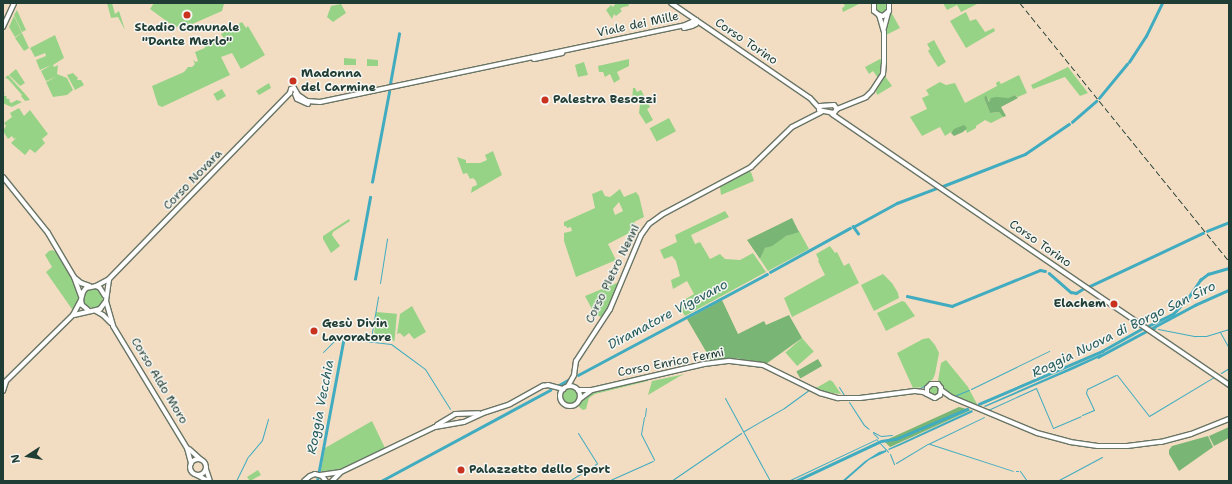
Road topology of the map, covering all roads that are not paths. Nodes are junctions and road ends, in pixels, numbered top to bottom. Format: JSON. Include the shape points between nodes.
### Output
{"nodes":[{"id":1,"x":14,"y":3,"type":"edge"},
{"id":2,"x":671,"y":3,"type":"edge"},
{"id":3,"x":874,"y":3,"type":"edge"},
{"id":4,"x":893,"y":3,"type":"edge"},
{"id":5,"x":889,"y":7,"type":"edge"},
{"id":6,"x":879,"y":15,"type":"junction"},
{"id":7,"x":696,"y":20,"type":"junction"},
{"id":8,"x":3,"y":27,"type":"edge"},
{"id":9,"x":884,"y":32,"type":"junction"},
{"id":10,"x":294,"y":93,"type":"joint"},
{"id":11,"x":854,"y":102,"type":"junction"},
{"id":12,"x":834,"y":105,"type":"junction"},
{"id":13,"x":820,"y":108,"type":"junction"},
{"id":14,"x":837,"y":110,"type":"junction"},
{"id":15,"x":832,"y":114,"type":"junction"},
{"id":16,"x":839,"y":118,"type":"junction"},
{"id":17,"x":3,"y":177,"type":"edge"},
{"id":18,"x":74,"y":277,"type":"junction"},
{"id":19,"x":109,"y":279,"type":"junction"},
{"id":20,"x":90,"y":286,"type":"junction"},
{"id":21,"x":96,"y":286,"type":"junction"},
{"id":22,"x":105,"y":296,"type":"junction"},
{"id":23,"x":81,"y":298,"type":"junction"},
{"id":24,"x":106,"y":301,"type":"junction"},
{"id":25,"x":93,"y":311,"type":"junction"},
{"id":26,"x":73,"y":315,"type":"junction"},
{"id":27,"x":113,"y":326,"type":"junction"},
{"id":28,"x":574,"y":375,"type":"junction"},
{"id":29,"x":5,"y":383,"type":"edge"},
{"id":30,"x":1229,"y":385,"type":"edge"},
{"id":31,"x":568,"y":386,"type":"junction"},
{"id":32,"x":553,"y":387,"type":"junction"},
{"id":33,"x":928,"y":387,"type":"junction"},
{"id":34,"x":563,"y":389,"type":"junction"},
{"id":35,"x":577,"y":389,"type":"junction"},
{"id":36,"x":592,"y":390,"type":"junction"},
{"id":37,"x":941,"y":390,"type":"junction"},
{"id":38,"x":3,"y":391,"type":"edge"},
{"id":39,"x":915,"y":391,"type":"junction"},
{"id":40,"x":927,"y":394,"type":"junction"},
{"id":41,"x":560,"y":395,"type":"junction"},
{"id":42,"x":939,"y":396,"type":"junction"},
{"id":43,"x":951,"y":397,"type":"junction"},
{"id":44,"x":580,"y":400,"type":"junction"},
{"id":45,"x":463,"y":413,"type":"junction"},
{"id":46,"x":483,"y":413,"type":"junction"},
{"id":47,"x":452,"y":415,"type":"junction"},
{"id":48,"x":1229,"y":419,"type":"edge"},
{"id":49,"x":466,"y":421,"type":"junction"},
{"id":50,"x":456,"y":423,"type":"junction"},
{"id":51,"x":435,"y":426,"type":"junction"},
{"id":52,"x":187,"y":448,"type":"junction"},
{"id":53,"x":200,"y":459,"type":"junction"},
{"id":54,"x":191,"y":463,"type":"junction"},
{"id":55,"x":206,"y":469,"type":"junction"},
{"id":56,"x":341,"y":472,"type":"junction"},
{"id":57,"x":197,"y":475,"type":"junction"},
{"id":58,"x":319,"y":475,"type":"junction"},
{"id":59,"x":209,"y":481,"type":"edge"},
{"id":60,"x":304,"y":481,"type":"edge"},
{"id":61,"x":326,"y":481,"type":"edge"},
{"id":62,"x":332,"y":481,"type":"edge"}],
"edges":[{"from":1,"to":8,"type":"main road"},
{"from":2,"to":7,"type":"main road","name":"Corso Torino"},
{"from":3,"to":6,"type":"main road","via":[[874,11]]},
{"from":4,"to":5,"type":"main road"},
{"from":5,"to":6,"type":"main road","via":[[886,14]]},
{"from":5,"to":9,"type":"main road"},
{"from":6,"to":9,"type":"main road"},
{"from":7,"to":10,"type":"main road","name":"Viale dei Mille","via":[[685,25],[316,105],[303,102]]},
{"from":7,"to":13,"type":"main road","name":"Corso Torino","via":[[810,98]]},
{"from":9,"to":11,"type":"main road","via":[[881,78],[872,91]]},
{"from":10,"to":19,"type":"main road","name":"Corso Novara"},
{"from":11,"to":12,"type":"main road"},
{"from":11,"to":14,"type":"main road"},
{"from":12,"to":13,"type":"main road"},
{"from":12,"to":14,"type":"main road"},
{"from":13,"to":15,"type":"main road","name":"Corso Torino"},
{"from":13,"to":28,"type":"main road","name":"Corso Pietro Nenni","via":[[792,127],[751,167],[649,224],[641,235],[610,309],[576,361]]},
{"from":14,"to":15,"type":"main road"},
{"from":14,"to":16,"type":"main road"},
{"from":15,"to":16,"type":"main road","name":"Corso Torino"},
{"from":16,"to":30,"type":"main road","name":"Corso Torino"},
{"from":17,"to":18,"type":"main road","via":[[44,229]]},
{"from":18,"to":20,"type":"main road"},
{"from":18,"to":23,"type":"main road"},
{"from":19,"to":21,"type":"main road","name":"Corso Novara"},
{"from":19,"to":22,"type":"main road"},
{"from":20,"to":21,"type":"main road"},
{"from":20,"to":23,"type":"main road"},
{"from":21,"to":22,"type":"main road"},
{"from":22,"to":24,"type":"main road"},
{"from":23,"to":25,"type":"main road","via":[[86,309]]},
{"from":23,"to":26,"type":"main road"},
{"from":24,"to":25,"type":"main road","via":[[104,306]]},
{"from":24,"to":27,"type":"main road","name":"Corso Aldo Moro"},
{"from":25,"to":26,"type":"main road"},
{"from":25,"to":27,"type":"main road","name":"Corso Aldo Moro","via":[[103,315]]},
{"from":26,"to":29,"type":"main road"},
{"from":27,"to":52,"type":"main road","name":"Corso Aldo Moro"},
{"from":28,"to":31,"type":"main road","name":"Corso Pietro Nenni"},
{"from":28,"to":35,"type":"main road","name":"Corso Pietro Nenni"},
{"from":29,"to":38,"type":"main road"},
{"from":31,"to":34,"type":"main road"},
{"from":31,"to":35,"type":"main road"},
{"from":32,"to":34,"type":"main road"},
{"from":32,"to":41,"type":"main road"},
{"from":32,"to":46,"type":"main road","via":[[543,386],[510,404]]},
{"from":33,"to":37,"type":"main road","via":[[935,383]]},
{"from":33,"to":39,"type":"main road","name":"Corso Enrico Fermi"},
{"from":33,"to":40,"type":"main road"},
{"from":34,"to":41,"type":"main road"},
{"from":35,"to":36,"type":"main road","name":"Corso Enrico Fermi"},
{"from":35,"to":44,"type":"main road"},
{"from":36,"to":39,"type":"main road","name":"Corso Enrico Fermi","via":[[704,364],[730,361],[763,365],[820,393],[838,398]]},
{"from":36,"to":44,"type":"main road","name":"Corso Enrico Fermi"},
{"from":37,"to":42,"type":"main road"},
{"from":37,"to":43,"type":"main road"},
{"from":39,"to":40,"type":"main road","name":"Corso Enrico Fermi"},
{"from":40,"to":42,"type":"main road","via":[[932,398]]},
{"from":41,"to":44,"type":"main road","via":[[561,401],[567,406],[576,405]]},
{"from":42,"to":43,"type":"main road"},
{"from":43,"to":48,"type":"main road","via":[[1037,433],[1098,446],[1161,442],[1191,434]]},
{"from":45,"to":46,"type":"main road"},
{"from":45,"to":47,"type":"main road"},
{"from":45,"to":49,"type":"main road"},
{"from":46,"to":49,"type":"main road"},
{"from":47,"to":50,"type":"main road"},
{"from":47,"to":51,"type":"main road"},
{"from":49,"to":50,"type":"main road"},
{"from":50,"to":51,"type":"main road"},
{"from":51,"to":56,"type":"main road"},
{"from":52,"to":53,"type":"main road","name":"Corso Aldo Moro"},
{"from":52,"to":54,"type":"main road","name":"Corso Aldo Moro"},
{"from":53,"to":54,"type":"main road"},
{"from":53,"to":55,"type":"main road","via":[[205,463]]},
{"from":54,"to":57,"type":"main road","via":[[191,471]]},
{"from":55,"to":57,"type":"main road","via":[[204,473]]},
{"from":55,"to":59,"type":"main road"},
{"from":56,"to":58,"type":"main road"},
{"from":56,"to":62,"type":"main road"},
{"from":57,"to":59,"type":"main road"},
{"from":58,"to":60,"type":"main road","via":[[310,476]]},
{"from":58,"to":61,"type":"main road"}]}
